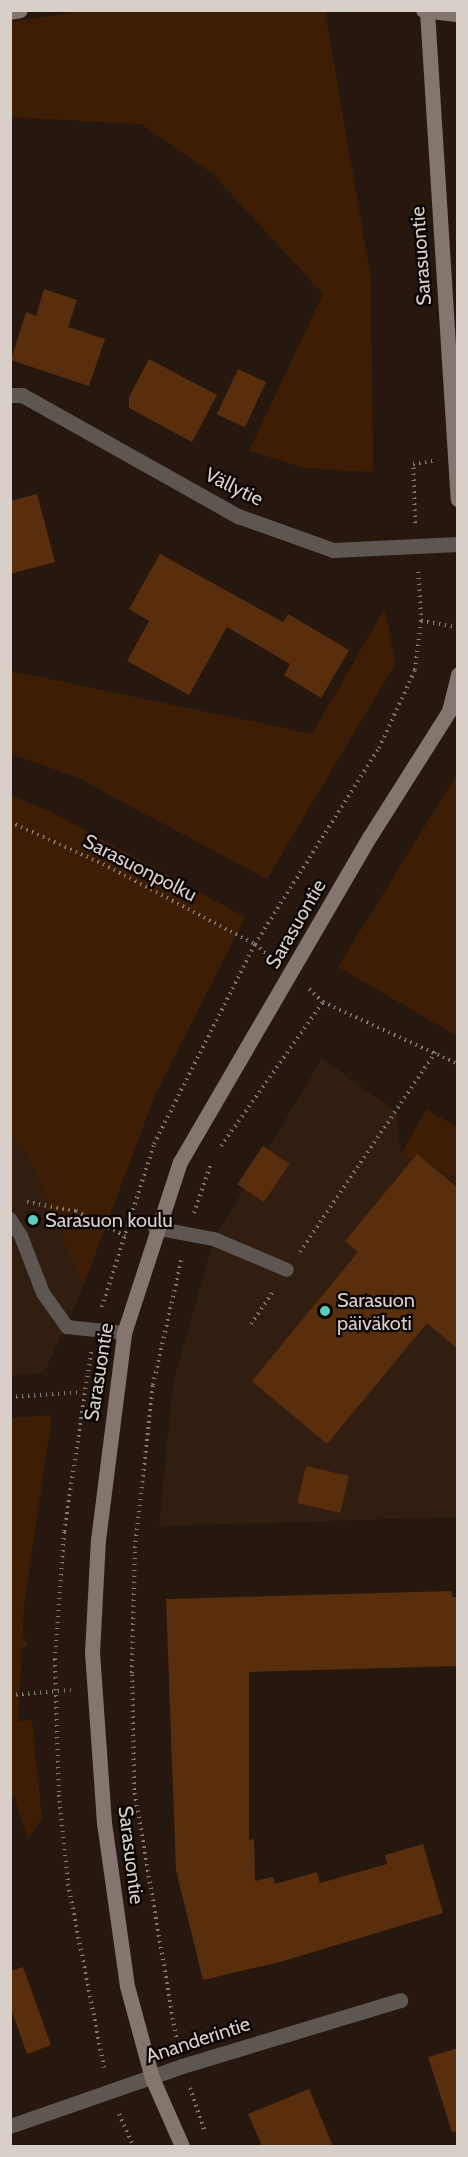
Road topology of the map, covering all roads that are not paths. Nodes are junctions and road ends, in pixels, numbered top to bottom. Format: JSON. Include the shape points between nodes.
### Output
{"nodes":[{"id":1,"x":20,"y":10,"type":"edge"},
{"id":2,"x":423,"y":10,"type":"edge"},
{"id":3,"x":427,"y":11,"type":"edge"},
{"id":4,"x":10,"y":12,"type":"edge"},
{"id":5,"x":458,"y":14,"type":"edge"},
{"id":6,"x":10,"y":395,"type":"edge"},
{"id":7,"x":458,"y":499,"type":"edge"},
{"id":8,"x":458,"y":544,"type":"edge"},
{"id":9,"x":458,"y":674,"type":"edge"},
{"id":10,"x":453,"y":713,"type":"edge"},
{"id":11,"x":10,"y":1219,"type":"edge"},
{"id":12,"x":155,"y":1228,"type":"junction"},
{"id":13,"x":287,"y":1270,"type":"road end"},
{"id":14,"x":124,"y":1333,"type":"junction"},
{"id":15,"x":400,"y":2000,"type":"dead end"},
{"id":16,"x":152,"y":2078,"type":"junction"},
{"id":17,"x":10,"y":2126,"type":"edge"},
{"id":18,"x":182,"y":2146,"type":"edge"}],
"edges":[{"from":1,"to":4,"type":"street"},
{"from":2,"to":3,"type":"street"},
{"from":3,"to":5,"type":"street"},
{"from":3,"to":7,"type":"street","name":"Sarasuontie"},
{"from":6,"to":8,"type":"street","name":"Vällytie","via":[[22,395],[238,516],[333,550],[417,549]]},
{"from":9,"to":10,"type":"street","name":"Sarasuontie"},
{"from":10,"to":12,"type":"street","name":"Sarasuontie","via":[[370,836],[180,1162]]},
{"from":11,"to":14,"type":"lane","via":[[21,1236],[43,1293],[67,1327]]},
{"from":12,"to":13,"type":"lane","via":[[214,1239]]},
{"from":12,"to":14,"type":"street","name":"Sarasuontie"},
{"from":14,"to":16,"type":"street","name":"Sarasuontie","via":[[98,1540],[92,1653],[104,1823],[127,1986]]},
{"from":15,"to":16,"type":"street","name":"Ananderintie"},
{"from":16,"to":17,"type":"street","name":"Ananderintie"},
{"from":16,"to":18,"type":"street","name":"Sarasuontie"}]}
